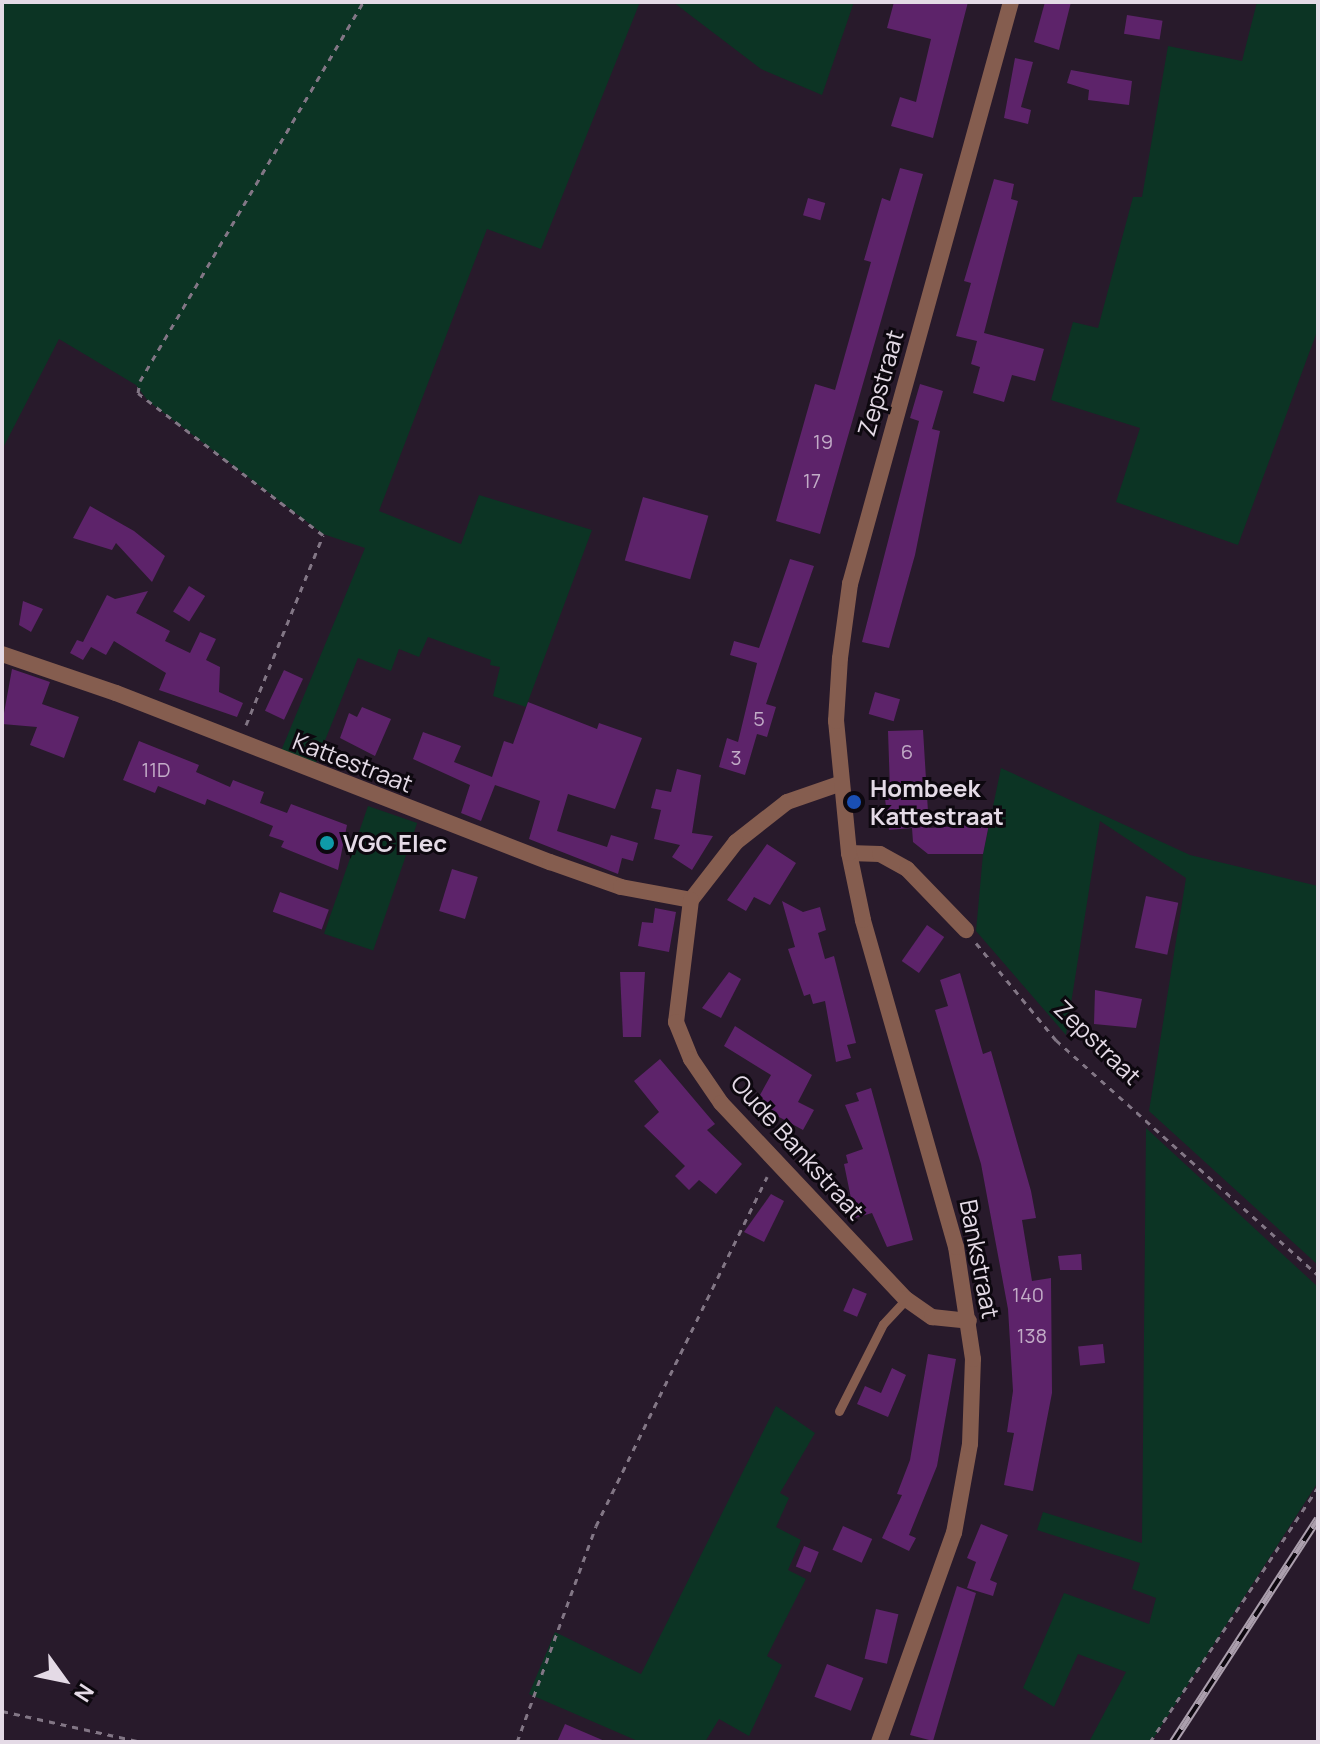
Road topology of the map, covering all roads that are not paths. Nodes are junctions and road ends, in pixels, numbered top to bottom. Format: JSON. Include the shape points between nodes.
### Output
{"nodes":[{"id":1,"x":1011,"y":2,"type":"edge"},
{"id":2,"x":2,"y":654,"type":"edge"},
{"id":3,"x":839,"y":784,"type":"junction"},
{"id":4,"x":849,"y":853,"type":"junction"},
{"id":5,"x":691,"y":900,"type":"junction"},
{"id":6,"x":966,"y":930,"type":"road end"},
{"id":7,"x":906,"y":1299,"type":"junction"},
{"id":8,"x":969,"y":1321,"type":"junction"},
{"id":9,"x":839,"y":1411,"type":"dead end"},
{"id":10,"x":879,"y":1742,"type":"edge"}],
"edges":[{"from":1,"to":3,"type":"street","name":"Zepstraat","via":[[850,584],[836,721]]},
{"from":2,"to":5,"type":"street","name":"Kattestraat","via":[[621,887]]},
{"from":3,"to":4,"type":"street","name":"Bankstraat"},
{"from":3,"to":5,"type":"street","via":[[787,802],[736,842]]},
{"from":4,"to":6,"type":"street","via":[[880,854],[907,869]]},
{"from":4,"to":8,"type":"street","name":"Bankstraat","via":[[863,920],[956,1247]]},
{"from":5,"to":7,"type":"street","name":"Oude Bankstraat","via":[[676,1022],[691,1059],[721,1103]]},
{"from":7,"to":8,"type":"street","name":"Oude Bankstraat","via":[[932,1317]]},
{"from":7,"to":9,"type":"lane","via":[[883,1324]]},
{"from":8,"to":10,"type":"street","name":"Bankstraat","via":[[970,1444],[954,1533]]}]}
